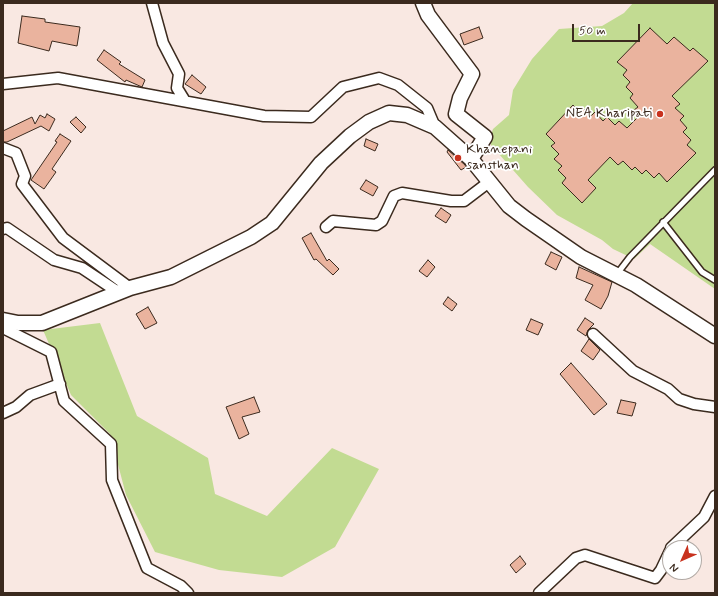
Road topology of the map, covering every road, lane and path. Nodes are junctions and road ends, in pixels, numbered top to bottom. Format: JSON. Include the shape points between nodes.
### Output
{"nodes":[{"id":1,"x":152,"y":3,"type":"edge"},
{"id":2,"x":423,"y":3,"type":"edge"},
{"id":3,"x":3,"y":84,"type":"edge"},
{"id":4,"x":185,"y":101,"type":"junction"},
{"id":5,"x":436,"y":127,"type":"junction"},
{"id":6,"x":3,"y":148,"type":"edge"},
{"id":7,"x":471,"y":159,"type":"junction"},
{"id":8,"x":715,"y":170,"type":"edge"},
{"id":9,"x":489,"y":182,"type":"junction"},
{"id":10,"x":663,"y":222,"type":"junction"},
{"id":11,"x":326,"y":227,"type":"dead end"},
{"id":12,"x":3,"y":229,"type":"edge"},
{"id":13,"x":617,"y":275,"type":"junction"},
{"id":14,"x":715,"y":280,"type":"edge"},
{"id":15,"x":124,"y":290,"type":"junction"},
{"id":16,"x":3,"y":320,"type":"edge"},
{"id":17,"x":3,"y":328,"type":"edge"},
{"id":18,"x":593,"y":334,"type":"dead end"},
{"id":19,"x":715,"y":336,"type":"edge"},
{"id":20,"x":60,"y":384,"type":"junction"},
{"id":21,"x":715,"y":407,"type":"edge"},
{"id":22,"x":3,"y":413,"type":"edge"},
{"id":23,"x":715,"y":496,"type":"edge"},
{"id":24,"x":680,"y":540,"type":"edge"},
{"id":25,"x":662,"y":568,"type":"edge"},
{"id":26,"x":188,"y":593,"type":"edge"},
{"id":27,"x":539,"y":593,"type":"edge"}],
"edges":[{"from":1,"to":4,"type":"street","via":[[163,43],[179,74],[176,88]]},
{"from":2,"to":7,"type":"main road","via":[[428,15],[472,74],[460,98],[456,114],[485,137]]},
{"from":3,"to":4,"type":"street","via":[[58,78]]},
{"from":4,"to":5,"type":"street","via":[[264,116],[311,117],[343,87],[379,78],[398,85],[427,108]]},
{"from":5,"to":7,"type":"main road"},
{"from":5,"to":15,"type":"main road","via":[[408,115],[389,112],[369,122],[321,163],[262,231],[170,277]]},
{"from":6,"to":15,"type":"street","via":[[16,153],[26,176],[22,184],[63,238]]},
{"from":7,"to":9,"type":"main road"},
{"from":8,"to":10,"type":"lane"},
{"from":9,"to":11,"type":"street","via":[[464,201],[402,193],[394,196],[382,221],[376,225],[333,221]]},
{"from":9,"to":13,"type":"main road","via":[[509,206],[539,229]]},
{"from":10,"to":13,"type":"lane"},
{"from":10,"to":14,"type":"lane","via":[[702,272]]},
{"from":12,"to":15,"type":"street","via":[[7,228],[54,260],[82,268]]},
{"from":13,"to":19,"type":"main road"},
{"from":15,"to":16,"type":"main road","via":[[42,323]]},
{"from":17,"to":20,"type":"street","via":[[51,352]]},
{"from":18,"to":21,"type":"street","via":[[633,371],[668,389],[679,399]]},
{"from":20,"to":22,"type":"street","via":[[30,396]]},
{"from":20,"to":26,"type":"street","via":[[64,401],[111,444],[112,480],[147,568],[181,586]]},
{"from":23,"to":24,"type":"street","via":[[704,517]]},
{"from":25,"to":27,"type":"street","via":[[655,578],[585,555],[576,558]]}]}
